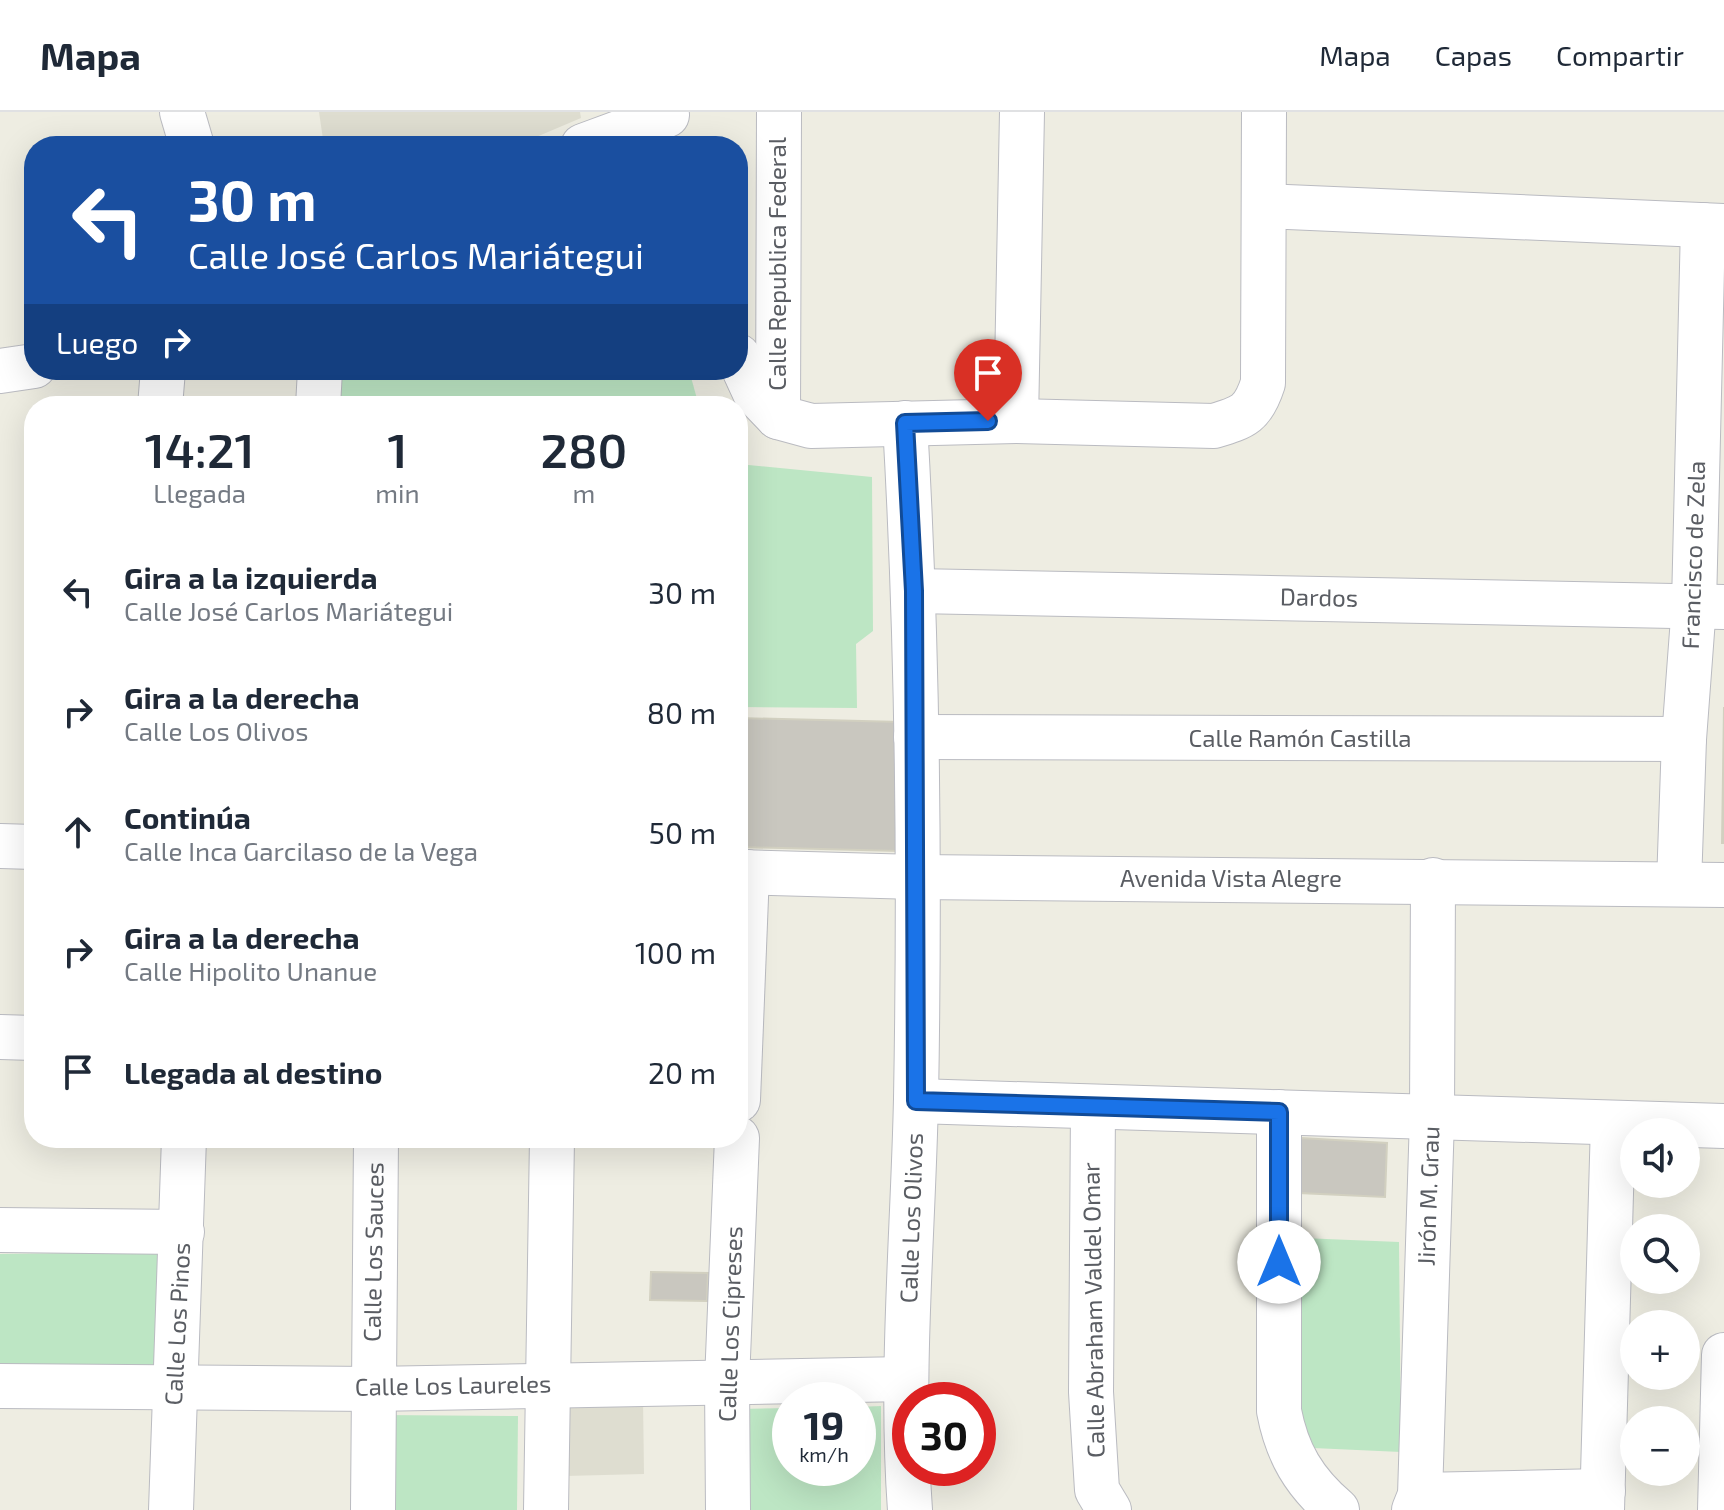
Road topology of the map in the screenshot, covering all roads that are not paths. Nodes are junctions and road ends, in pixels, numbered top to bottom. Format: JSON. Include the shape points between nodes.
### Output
{"nodes":[{"id":1,"x":182,"y":112,"type":"edge"},
{"id":2,"x":779,"y":112,"type":"edge"},
{"id":3,"x":1022,"y":112,"type":"edge"},
{"id":4,"x":1264,"y":112,"type":"edge"},
{"id":5,"x":670,"y":124,"type":"edge"},
{"id":6,"x":189,"y":136,"type":"edge"},
{"id":7,"x":623,"y":136,"type":"edge"},
{"id":8,"x":1264,"y":206,"type":"junction"},
{"id":9,"x":1713,"y":226,"type":"edge"},
{"id":10,"x":24,"y":367,"type":"edge"},
{"id":11,"x":0,"y":371,"type":"edge"},
{"id":12,"x":748,"y":378,"type":"edge"},
{"id":13,"x":778,"y":417,"type":"junction"},
{"id":14,"x":1016,"y":421,"type":"junction"},
{"id":15,"x":905,"y":423,"type":"junction"},
{"id":16,"x":914,"y":591,"type":"junction"},
{"id":17,"x":1709,"y":606,"type":"edge"},
{"id":18,"x":916,"y":737,"type":"junction"},
{"id":19,"x":1684,"y":739,"type":"junction"},
{"id":20,"x":0,"y":846,"type":"edge"},
{"id":21,"x":24,"y":847,"type":"edge"},
{"id":22,"x":748,"y":872,"type":"edge"},
{"id":23,"x":917,"y":877,"type":"junction"},
{"id":24,"x":1433,"y":880,"type":"junction"},
{"id":25,"x":1679,"y":884,"type":"junction"},
{"id":26,"x":1724,"y":885,"type":"edge"},
{"id":27,"x":0,"y":1037,"type":"edge"},
{"id":28,"x":24,"y":1038,"type":"edge"},
{"id":29,"x":916,"y":1101,"type":"junction"},
{"id":30,"x":1093,"y":1107,"type":"junction"},
{"id":31,"x":1279,"y":1112,"type":"junction"},
{"id":32,"x":1432,"y":1118,"type":"junction"},
{"id":33,"x":1613,"y":1123,"type":"junction"},
{"id":34,"x":1724,"y":1126,"type":"edge"},
{"id":35,"x":184,"y":1148,"type":"edge"},
{"id":36,"x":376,"y":1148,"type":"edge"},
{"id":37,"x":552,"y":1148,"type":"edge"},
{"id":38,"x":737,"y":1148,"type":"edge"},
{"id":39,"x":0,"y":1230,"type":"edge"},
{"id":40,"x":182,"y":1232,"type":"junction"},
{"id":41,"x":1724,"y":1355,"type":"edge"},
{"id":42,"x":906,"y":1379,"type":"junction"},
{"id":43,"x":727,"y":1381,"type":"junction"},
{"id":44,"x":547,"y":1383,"type":"junction"},
{"id":45,"x":0,"y":1386,"type":"edge"},
{"id":46,"x":175,"y":1387,"type":"junction"},
{"id":47,"x":372,"y":1389,"type":"junction"},
{"id":48,"x":1603,"y":1501,"type":"edge"},
{"id":49,"x":1417,"y":1502,"type":"edge"},
{"id":50,"x":171,"y":1510,"type":"edge"},
{"id":51,"x":373,"y":1510,"type":"edge"},
{"id":52,"x":546,"y":1510,"type":"edge"},
{"id":53,"x":728,"y":1510,"type":"edge"},
{"id":54,"x":910,"y":1510,"type":"edge"},
{"id":55,"x":1109,"y":1510,"type":"edge"},
{"id":56,"x":1337,"y":1510,"type":"edge"},
{"id":57,"x":1720,"y":1510,"type":"edge"}],
"edges":[{"from":1,"to":6,"type":"street"},
{"from":2,"to":13,"type":"street","name":"Calle Republica Federal"},
{"from":3,"to":14,"type":"street"},
{"from":4,"to":8,"type":"street"},
{"from":5,"to":7,"type":"street"},
{"from":8,"to":9,"type":"street"},
{"from":8,"to":14,"type":"street","via":[[1263,383],[1256,405],[1240,419],[1214,426]]},
{"from":9,"to":17,"type":"street","name":"Francisco de Zela"},
{"from":10,"to":11,"type":"street"},
{"from":12,"to":13,"type":"street"},
{"from":13,"to":15,"type":"street","via":[[811,426]]},
{"from":14,"to":15,"type":"street"},
{"from":15,"to":16,"type":"street","name":"Calle Los Olivos"},
{"from":16,"to":17,"type":"street","name":"Dardos"},
{"from":16,"to":18,"type":"street","name":"Calle Los Olivos"},
{"from":17,"to":19,"type":"street","name":"Francisco de Zela"},
{"from":18,"to":19,"type":"street","name":"Calle Ramón Castilla"},
{"from":18,"to":23,"type":"street","name":"Calle Los Olivos"},
{"from":19,"to":25,"type":"street","name":"Francisco de Zela"},
{"from":20,"to":21,"type":"street"},
{"from":22,"to":23,"type":"street","name":"Avenida Vista Alegre"},
{"from":23,"to":24,"type":"street","name":"Avenida Vista Alegre"},
{"from":23,"to":29,"type":"street","name":"Calle Los Olivos"},
{"from":24,"to":25,"type":"street","name":"Avenida Vista Alegre"},
{"from":24,"to":32,"type":"street","name":"Jirón M. Grau"},
{"from":25,"to":26,"type":"street","name":"Avenida Vista Alegre"},
{"from":27,"to":28,"type":"street"},
{"from":29,"to":30,"type":"street"},
{"from":29,"to":42,"type":"street","name":"Calle Los Olivos"},
{"from":30,"to":31,"type":"street"},
{"from":30,"to":55,"type":"street","name":"Calle Abraham Valdel Omar","via":[[1091,1392],[1097,1490]]},
{"from":31,"to":32,"type":"street"},
{"from":31,"to":56,"type":"street","via":[[1279,1411],[1289,1452],[1316,1492]]},
{"from":32,"to":33,"type":"street"},
{"from":32,"to":49,"type":"street","name":"Jirón M. Grau"},
{"from":33,"to":34,"type":"street"},
{"from":33,"to":48,"type":"street"},
{"from":35,"to":40,"type":"street","name":"Calle Los Pinos"},
{"from":36,"to":47,"type":"street","name":"Calle Los Sauces"},
{"from":37,"to":44,"type":"street"},
{"from":38,"to":43,"type":"street","name":"Calle Los Cipreses"},
{"from":39,"to":40,"type":"street"},
{"from":40,"to":46,"type":"street","name":"Calle Los Pinos"},
{"from":41,"to":57,"type":"street"},
{"from":42,"to":43,"type":"street","name":"Calle Los Laureles"},
{"from":42,"to":54,"type":"street","name":"Calle Los Olivos"},
{"from":43,"to":44,"type":"street","name":"Calle Los Laureles"},
{"from":43,"to":53,"type":"street","name":"Calle Los Cipreses"},
{"from":44,"to":47,"type":"street","name":"Calle Los Laureles"},
{"from":44,"to":52,"type":"street"},
{"from":45,"to":46,"type":"street","name":"Calle Los Laureles"},
{"from":46,"to":47,"type":"street","name":"Calle Los Laureles"},
{"from":46,"to":50,"type":"street","name":"Calle Los Pinos"},
{"from":47,"to":51,"type":"street","name":"Calle Los Sauces"},
{"from":48,"to":49,"type":"street"}]}
